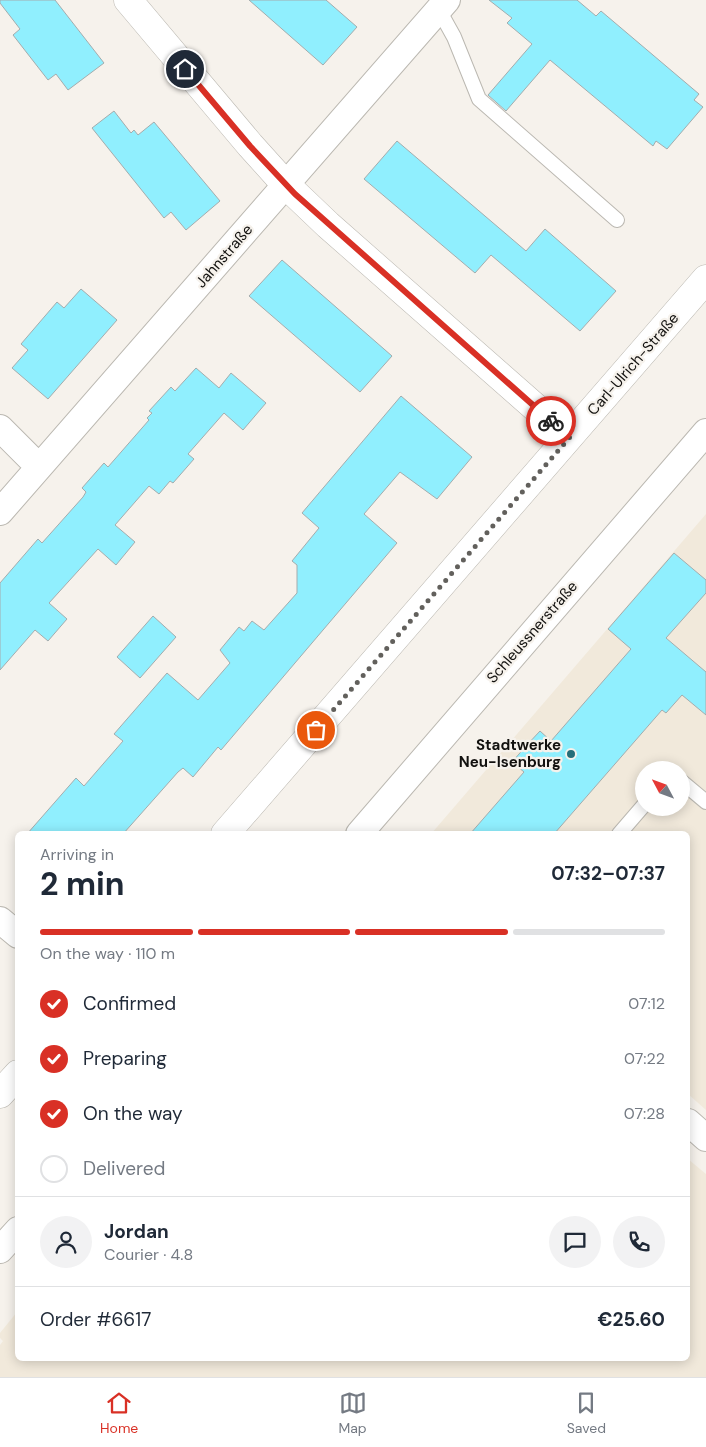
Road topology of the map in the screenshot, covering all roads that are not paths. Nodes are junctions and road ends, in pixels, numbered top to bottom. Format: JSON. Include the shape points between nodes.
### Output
{"nodes":[{"id":1,"x":128,"y":0,"type":"edge"},
{"id":2,"x":443,"y":5,"type":"edge"},
{"id":3,"x":286,"y":185,"type":"junction"},
{"id":4,"x":617,"y":220,"type":"dead end"},
{"id":5,"x":706,"y":279,"type":"edge"},
{"id":6,"x":0,"y":428,"type":"edge"},
{"id":7,"x":706,"y":432,"type":"edge"},
{"id":8,"x":570,"y":437,"type":"junction"},
{"id":9,"x":39,"y":467,"type":"junction"},
{"id":10,"x":0,"y":512,"type":"edge"},
{"id":11,"x":690,"y":789,"type":"edge"},
{"id":12,"x":706,"y":802,"type":"edge"},
{"id":13,"x":635,"y":815,"type":"edge"},
{"id":14,"x":229,"y":831,"type":"edge"},
{"id":15,"x":362,"y":831,"type":"edge"},
{"id":16,"x":622,"y":831,"type":"edge"},
{"id":17,"x":0,"y":920,"type":"edge"},
{"id":18,"x":15,"y":932,"type":"edge"},
{"id":19,"x":15,"y":1077,"type":"edge"},
{"id":20,"x":0,"y":1094,"type":"edge"},
{"id":21,"x":690,"y":1124,"type":"edge"},
{"id":22,"x":706,"y":1138,"type":"edge"},
{"id":23,"x":15,"y":1233,"type":"edge"},
{"id":24,"x":0,"y":1250,"type":"edge"}],
"edges":[{"from":1,"to":3,"type":"main road"},
{"from":2,"to":3,"type":"street","name":"Jahnstraße"},
{"from":2,"to":4,"type":"lane","via":[[479,99]]},
{"from":3,"to":8,"type":"main road"},
{"from":3,"to":9,"type":"street","name":"Jahnstraße"},
{"from":5,"to":8,"type":"main road","name":"Carl-Ulrich-Straße"},
{"from":6,"to":9,"type":"street"},
{"from":7,"to":15,"type":"street","name":"Schleussnerstraße"},
{"from":8,"to":14,"type":"main road","name":"Carl-Ulrich-Straße"},
{"from":9,"to":10,"type":"street","name":"Jahnstraße"},
{"from":11,"to":12,"type":"lane"},
{"from":13,"to":16,"type":"lane"},
{"from":17,"to":18,"type":"street"},
{"from":19,"to":20,"type":"main road"},
{"from":21,"to":22,"type":"street"},
{"from":23,"to":24,"type":"street"}]}
